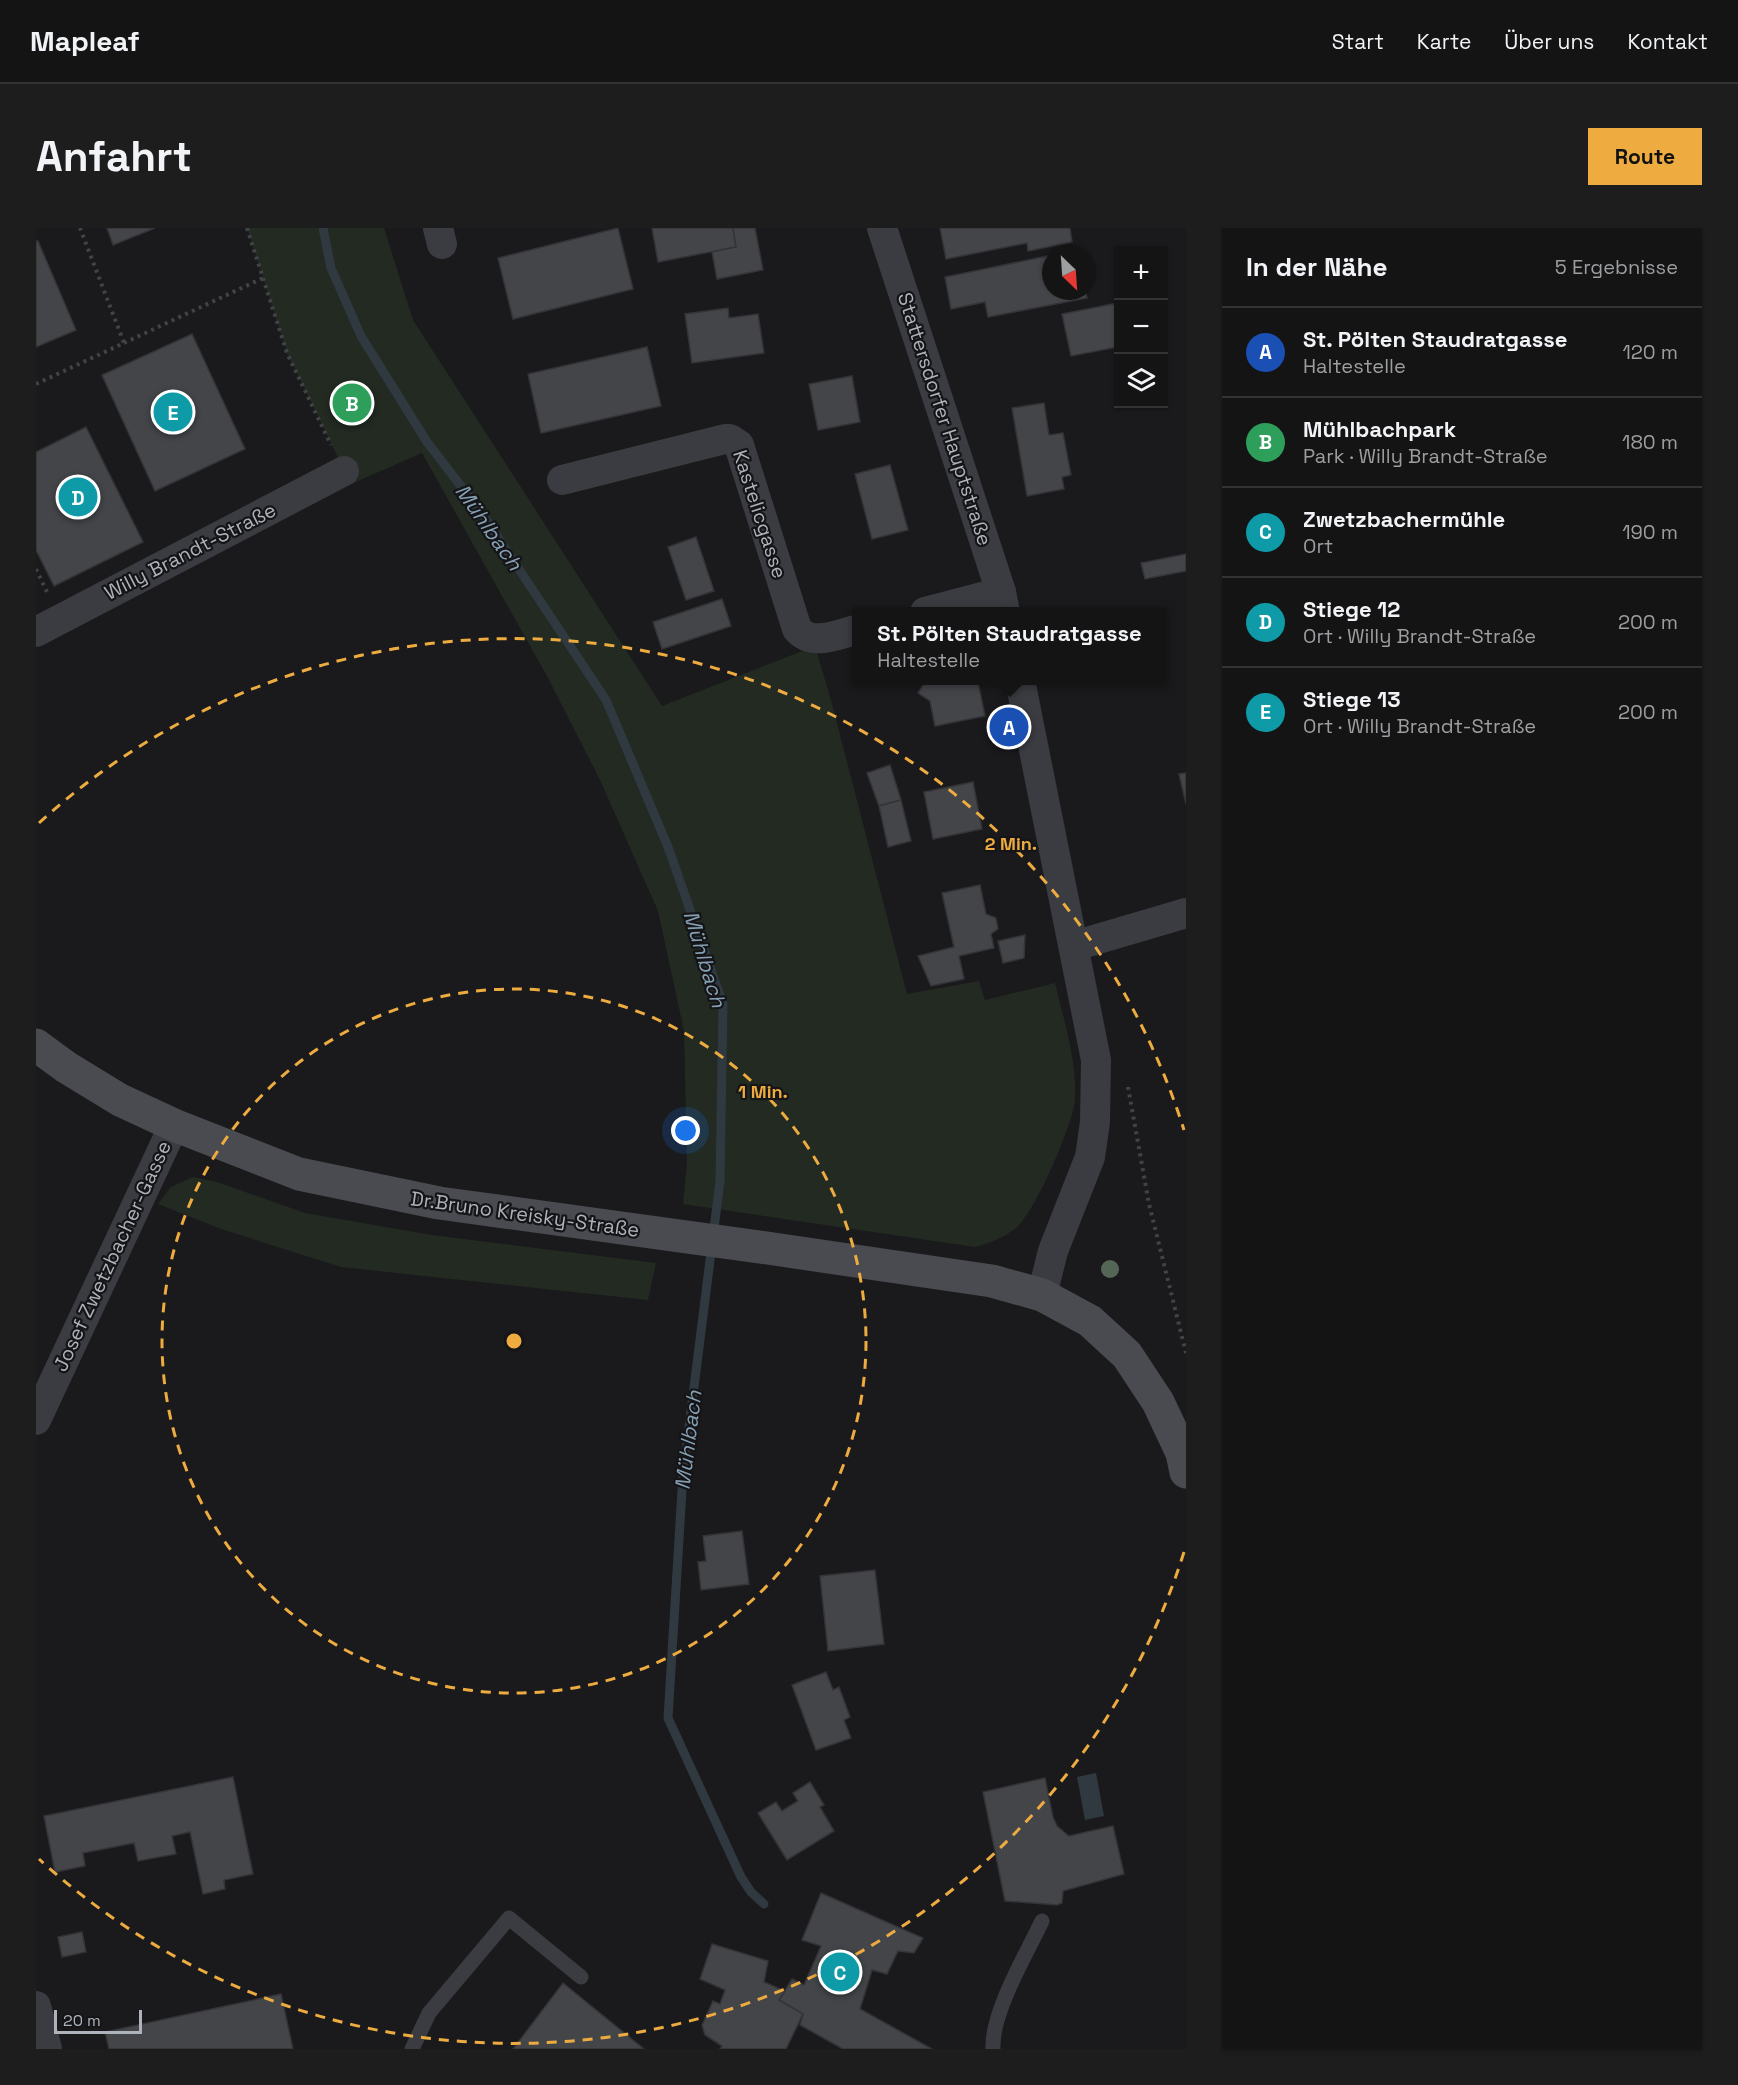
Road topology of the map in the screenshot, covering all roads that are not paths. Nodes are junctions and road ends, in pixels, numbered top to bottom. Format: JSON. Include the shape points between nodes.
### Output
{"nodes":[{"id":1,"x":882,"y":228,"type":"edge"},
{"id":2,"x":344,"y":471,"type":"road end"},
{"id":3,"x":562,"y":480,"type":"dead end"},
{"id":4,"x":1003,"y":602,"type":"edge"},
{"id":5,"x":964,"y":607,"type":"edge"},
{"id":6,"x":37,"y":627,"type":"edge"},
{"id":7,"x":852,"y":631,"type":"edge"},
{"id":8,"x":1021,"y":685,"type":"edge"},
{"id":9,"x":1186,"y":914,"type":"edge"},
{"id":10,"x":1074,"y":946,"type":"junction"},
{"id":11,"x":36,"y":1045,"type":"edge"},
{"id":12,"x":174,"y":1125,"type":"junction"},
{"id":13,"x":1042,"y":1295,"type":"junction"},
{"id":14,"x":36,"y":1420,"type":"edge"},
{"id":15,"x":1184,"y":1462,"type":"edge"},
{"id":16,"x":1042,"y":1921,"type":"dead end"},
{"id":17,"x":581,"y":1977,"type":"dead end"},
{"id":18,"x":36,"y":2006,"type":"edge"},
{"id":19,"x":47,"y":2049,"type":"edge"},
{"id":20,"x":412,"y":2049,"type":"edge"},
{"id":21,"x":993,"y":2049,"type":"edge"}],
"edges":[{"from":1,"to":4,"type":"street","name":"Stattersdorfer Hauptstraße"},
{"from":2,"to":6,"type":"street","name":"Willy Brandt-Straße"},
{"from":3,"to":7,"type":"street","name":"Kastelicgasse","via":[[724,438],[735,441],[797,629],[819,639]]},
{"from":4,"to":5,"type":"street"},
{"from":8,"to":10,"type":"street"},
{"from":9,"to":10,"type":"street"},
{"from":10,"to":13,"type":"street","via":[[1096,1060],[1095,1122],[1090,1157],[1053,1251]]},
{"from":11,"to":12,"type":"main road","name":"Dr.Bruno Kreisky-Straße","via":[[120,1100]]},
{"from":12,"to":13,"type":"main road","name":"Dr.Bruno Kreisky-Straße","via":[[299,1174],[439,1203],[992,1281]]},
{"from":12,"to":14,"type":"street","name":"Josef Zwetzbacher-Gasse"},
{"from":13,"to":15,"type":"main road","via":[[1090,1321],[1127,1355],[1158,1402]]},
{"from":16,"to":21,"type":"lane","via":[[1000,2010],[994,2026]]},
{"from":17,"to":20,"type":"lane","via":[[509,1918],[429,2013]]},
{"from":18,"to":19,"type":"street"}]}
